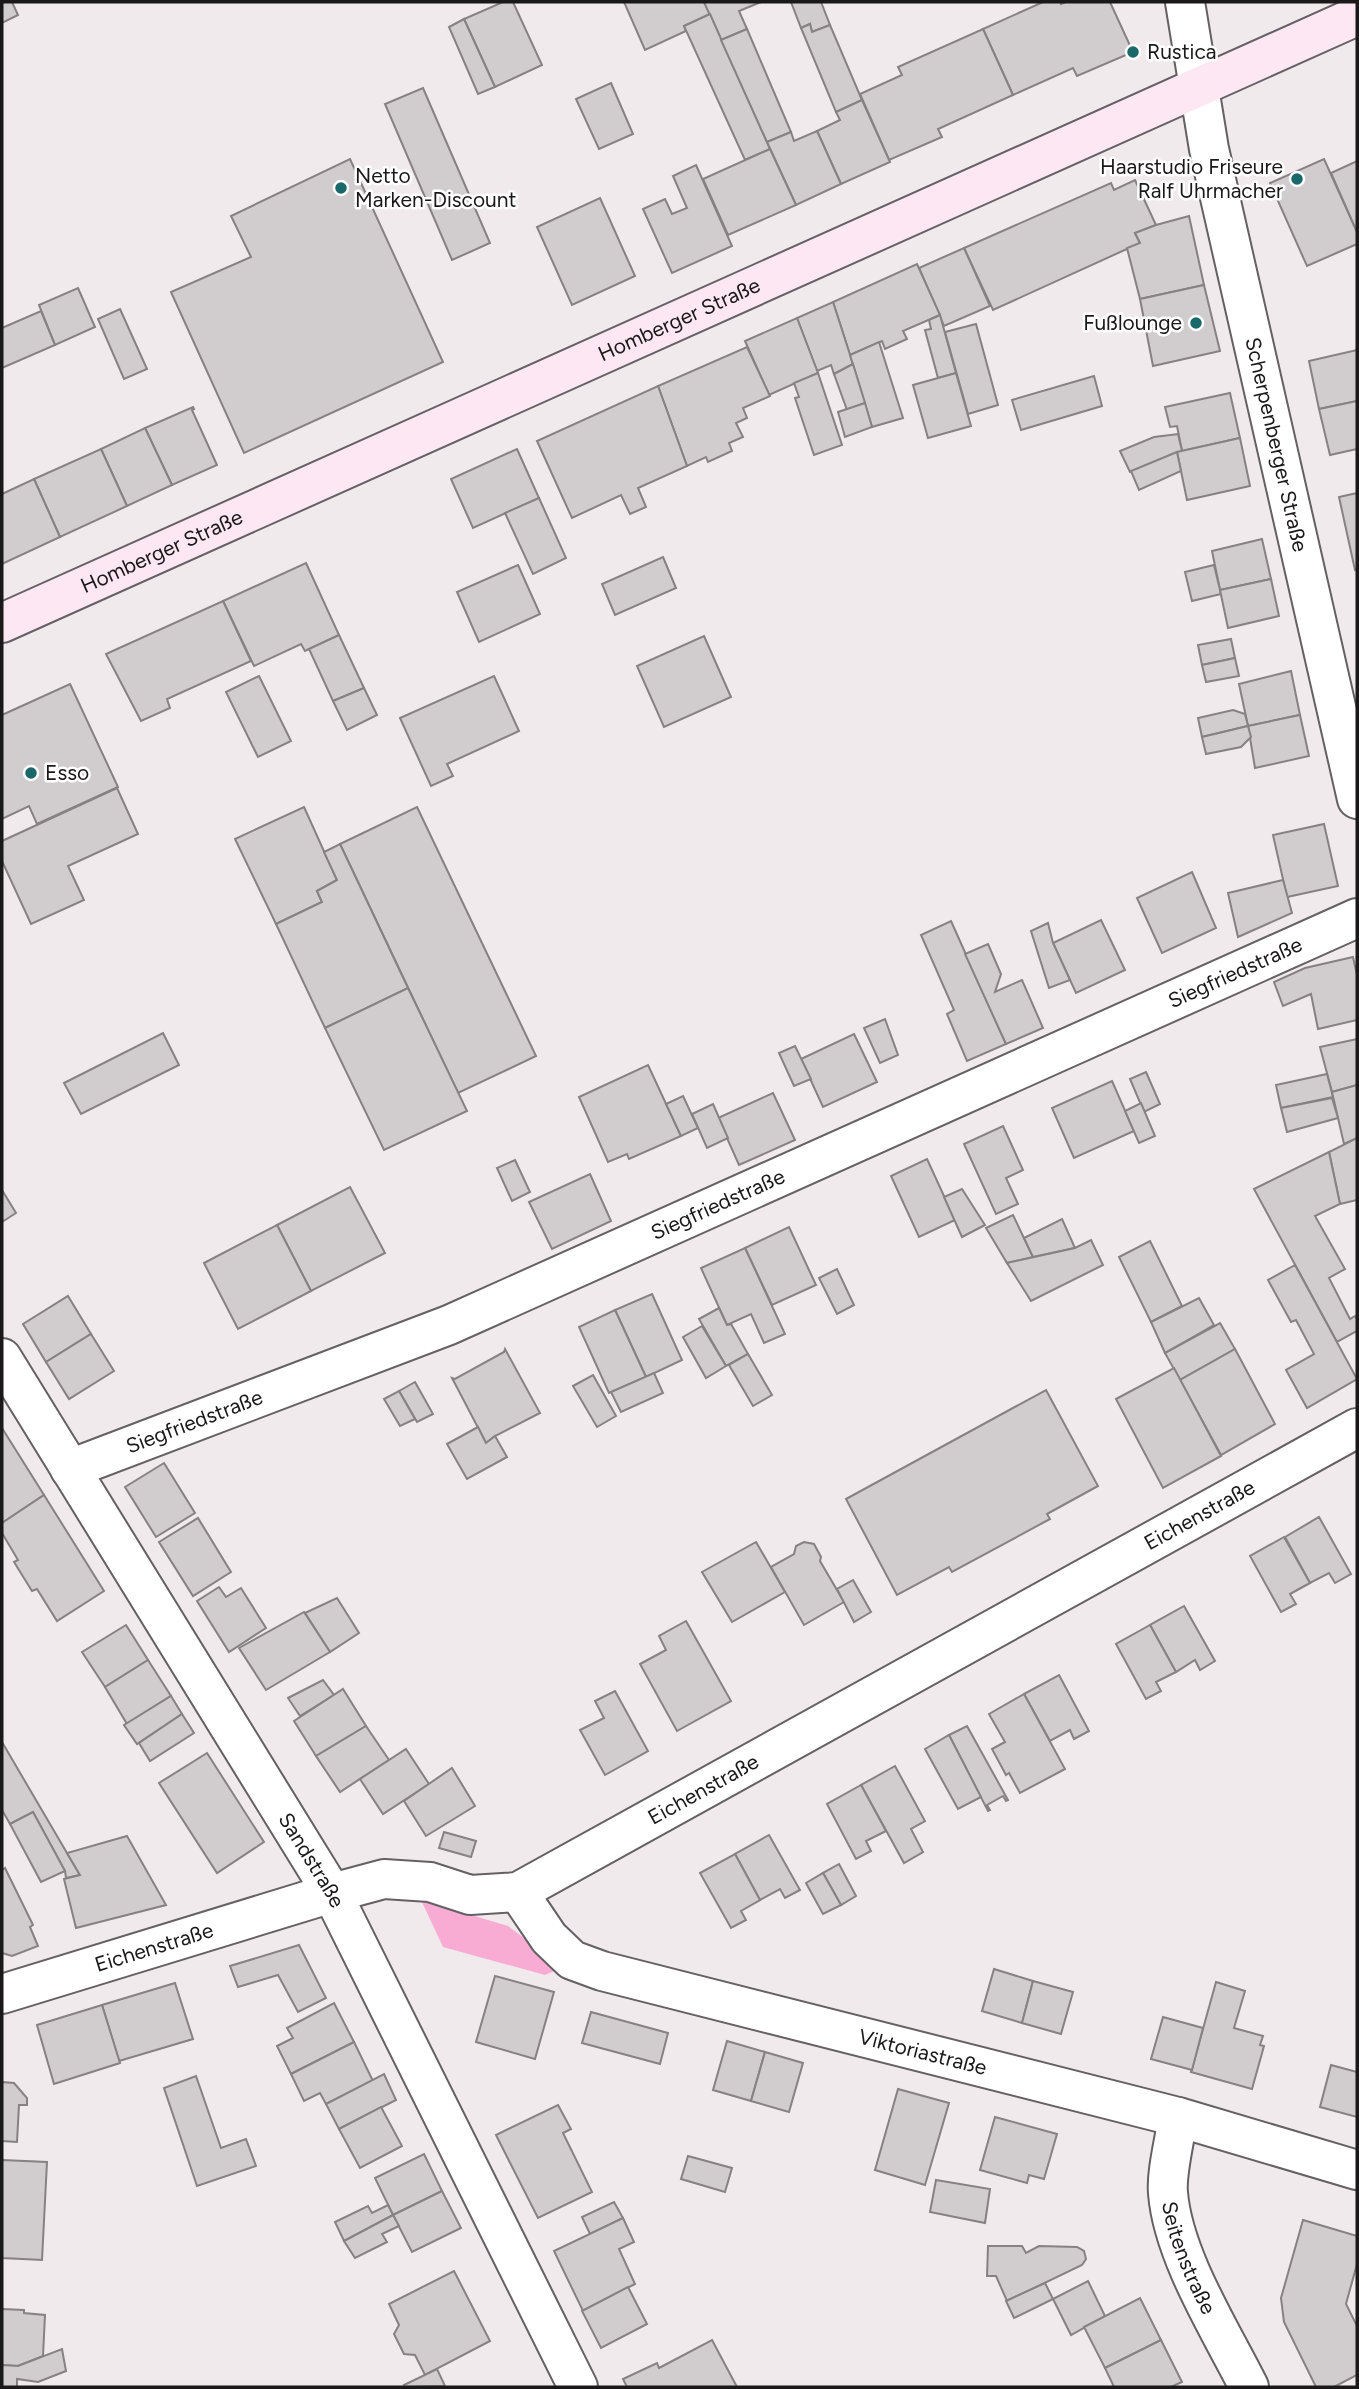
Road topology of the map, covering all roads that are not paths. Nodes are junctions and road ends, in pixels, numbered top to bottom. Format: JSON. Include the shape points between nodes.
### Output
{"nodes":[{"id":1,"x":1185,"y":2,"type":"edge"},
{"id":2,"x":1357,"y":16,"type":"edge"},
{"id":3,"x":1200,"y":89,"type":"junction"},
{"id":4,"x":2,"y":623,"type":"edge"},
{"id":5,"x":1357,"y":799,"type":"edge"},
{"id":6,"x":1357,"y":918,"type":"edge"},
{"id":7,"x":2,"y":1358,"type":"edge"},
{"id":8,"x":1357,"y":1428,"type":"edge"},
{"id":9,"x":70,"y":1469,"type":"junction"},
{"id":10,"x":332,"y":1892,"type":"junction"},
{"id":11,"x":518,"y":1892,"type":"junction"},
{"id":12,"x":2,"y":1994,"type":"edge"},
{"id":13,"x":1178,"y":2118,"type":"junction"},
{"id":14,"x":1357,"y":2170,"type":"edge"},
{"id":15,"x":578,"y":2387,"type":"edge"},
{"id":16,"x":1249,"y":2387,"type":"edge"}],
"edges":[{"from":1,"to":3,"type":"street","name":"Scherpenberger Straße"},
{"from":2,"to":3,"type":"main road","name":"Homberger Straße"},
{"from":3,"to":4,"type":"main road","name":"Homberger Straße"},
{"from":3,"to":5,"type":"street","name":"Scherpenberger Straße","via":[[1209,149]]},
{"from":6,"to":9,"type":"street","name":"Siegfriedstraße","via":[[449,1325]]},
{"from":7,"to":9,"type":"street","name":"Sandstraße"},
{"from":8,"to":11,"type":"street","name":"Eichenstraße"},
{"from":9,"to":10,"type":"street","name":"Sandstraße"},
{"from":10,"to":11,"type":"street","name":"Eichenstraße","via":[[384,1879],[430,1882],[470,1895]]},
{"from":10,"to":12,"type":"street","name":"Eichenstraße"},
{"from":10,"to":15,"type":"street","name":"Sandstraße"},
{"from":11,"to":13,"type":"street","name":"Viktoriastraße","via":[[549,1938],[572,1960],[602,1971]]},
{"from":13,"to":14,"type":"street","name":"Viktoriastraße"},
{"from":13,"to":16,"type":"street","name":"Seitenstraße","via":[[1168,2191],[1175,2231]]}]}
